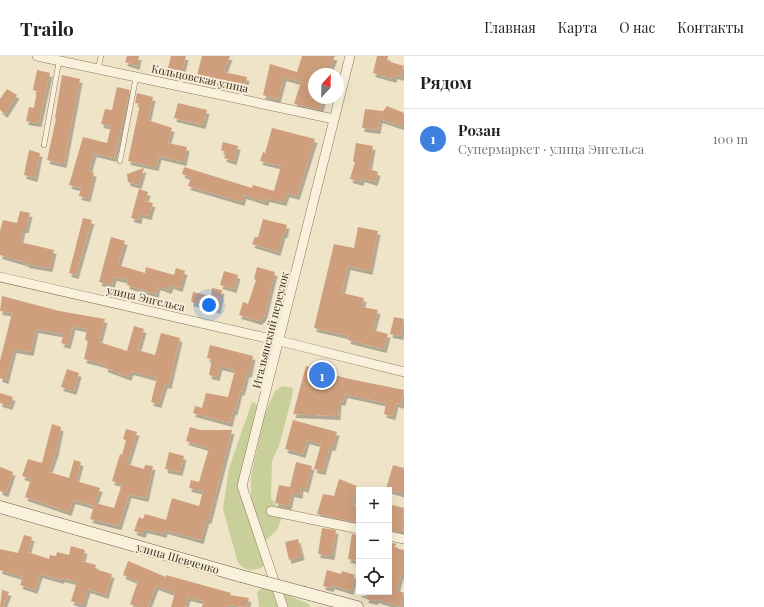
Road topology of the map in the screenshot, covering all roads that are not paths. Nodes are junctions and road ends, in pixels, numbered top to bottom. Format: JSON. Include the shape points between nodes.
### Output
{"nodes":[{"id":1,"x":37,"y":56,"type":"edge"},
{"id":2,"x":101,"y":56,"type":"edge"},
{"id":3,"x":350,"y":56,"type":"edge"},
{"id":4,"x":59,"y":61,"type":"junction"},
{"id":5,"x":98,"y":69,"type":"junction"},
{"id":6,"x":136,"y":77,"type":"junction"},
{"id":7,"x":334,"y":119,"type":"junction"},
{"id":8,"x":44,"y":145,"type":"dead end"},
{"id":9,"x":120,"y":161,"type":"dead end"},
{"id":10,"x":0,"y":277,"type":"edge"},
{"id":11,"x":280,"y":341,"type":"junction"},
{"id":12,"x":404,"y":372,"type":"edge"},
{"id":13,"x":0,"y":507,"type":"edge"},
{"id":14,"x":271,"y":511,"type":"dead end"},
{"id":15,"x":356,"y":529,"type":"edge"},
{"id":16,"x":392,"y":537,"type":"edge"},
{"id":17,"x":404,"y":539,"type":"edge"},
{"id":18,"x":283,"y":607,"type":"edge"},
{"id":19,"x":357,"y":607,"type":"edge"}],
"edges":[{"from":1,"to":4,"type":"street","name":"Кольцовская улица"},
{"from":2,"to":5,"type":"lane"},
{"from":3,"to":7,"type":"street","name":"Итальянский переулок"},
{"from":4,"to":5,"type":"street","name":"Кольцовская улица"},
{"from":4,"to":8,"type":"lane"},
{"from":5,"to":6,"type":"street","name":"Кольцовская улица"},
{"from":6,"to":7,"type":"street","name":"Кольцовская улица"},
{"from":6,"to":9,"type":"lane"},
{"from":7,"to":11,"type":"street","name":"Итальянский переулок"},
{"from":10,"to":11,"type":"street","name":"улица Энгельса"},
{"from":11,"to":12,"type":"street","name":"улица Энгельса"},
{"from":11,"to":18,"type":"street","name":"Итальянский переулок","via":[[242,486]]},
{"from":13,"to":19,"type":"street","name":"улица Шевченко","bridge":true},
{"from":14,"to":15,"type":"street"},
{"from":16,"to":17,"type":"street"}]}
